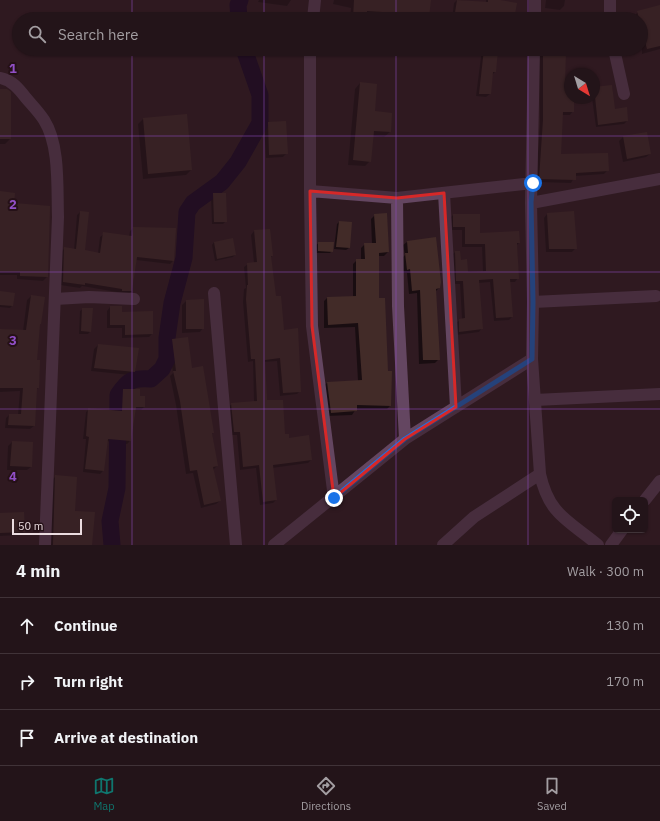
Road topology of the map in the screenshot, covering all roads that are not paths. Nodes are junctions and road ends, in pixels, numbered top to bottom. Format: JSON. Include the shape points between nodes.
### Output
{"nodes":[{"id":1,"x":315,"y":0,"type":"edge"},
{"id":2,"x":535,"y":0,"type":"edge"},
{"id":3,"x":610,"y":0,"type":"edge"},
{"id":4,"x":314,"y":12,"type":"edge"},
{"id":5,"x":535,"y":12,"type":"edge"},
{"id":6,"x":610,"y":12,"type":"edge"},
{"id":7,"x":310,"y":56,"type":"edge"},
{"id":8,"x":534,"y":56,"type":"edge"},
{"id":9,"x":616,"y":56,"type":"edge"},
{"id":10,"x":0,"y":78,"type":"edge"},
{"id":11,"x":624,"y":94,"type":"dead end"},
{"id":12,"x":660,"y":179,"type":"edge"},
{"id":13,"x":533,"y":183,"type":"junction"},
{"id":14,"x":310,"y":191,"type":"junction"},
{"id":15,"x":444,"y":193,"type":"junction"},
{"id":16,"x":397,"y":198,"type":"junction"},
{"id":17,"x":531,"y":202,"type":"junction"},
{"id":18,"x":214,"y":293,"type":"dead end"},
{"id":19,"x":656,"y":296,"type":"dead end"},
{"id":20,"x":55,"y":299,"type":"junction"},
{"id":21,"x":134,"y":299,"type":"dead end"},
{"id":22,"x":533,"y":302,"type":"junction"},
{"id":23,"x":532,"y":359,"type":"junction"},
{"id":24,"x":660,"y":394,"type":"edge"},
{"id":25,"x":535,"y":400,"type":"junction"},
{"id":26,"x":456,"y":407,"type":"junction"},
{"id":27,"x":405,"y":439,"type":"junction"},
{"id":28,"x":540,"y":474,"type":"junction"},
{"id":29,"x":660,"y":481,"type":"edge"},
{"id":30,"x":647,"y":497,"type":"edge"},
{"id":31,"x":334,"y":498,"type":"junction"},
{"id":32,"x":620,"y":533,"type":"edge"},
{"id":33,"x":44,"y":545,"type":"edge"},
{"id":34,"x":236,"y":545,"type":"edge"},
{"id":35,"x":274,"y":545,"type":"edge"},
{"id":36,"x":443,"y":545,"type":"edge"},
{"id":37,"x":598,"y":545,"type":"edge"},
{"id":38,"x":611,"y":545,"type":"edge"}],
"edges":[{"from":1,"to":4,"type":"street"},
{"from":2,"to":5,"type":"street"},
{"from":3,"to":6,"type":"street"},
{"from":7,"to":14,"type":"street"},
{"from":8,"to":13,"type":"street"},
{"from":9,"to":11,"type":"street"},
{"from":10,"to":20,"type":"street","via":[[6,79],[18,88],[44,120],[52,138],[57,177],[58,217]]},
{"from":12,"to":17,"type":"street"},
{"from":13,"to":15,"type":"street"},
{"from":13,"to":17,"type":"street"},
{"from":14,"to":16,"type":"street"},
{"from":14,"to":31,"type":"street","via":[[312,326]]},
{"from":15,"to":16,"type":"street"},
{"from":15,"to":26,"type":"street"},
{"from":16,"to":27,"type":"street","via":[[398,306]]},
{"from":17,"to":22,"type":"street"},
{"from":18,"to":34,"type":"street"},
{"from":19,"to":22,"type":"street"},
{"from":20,"to":21,"type":"street"},
{"from":20,"to":33,"type":"street"},
{"from":22,"to":23,"type":"street"},
{"from":23,"to":25,"type":"street"},
{"from":23,"to":26,"type":"street"},
{"from":24,"to":25,"type":"street"},
{"from":25,"to":28,"type":"street"},
{"from":26,"to":27,"type":"street"},
{"from":27,"to":31,"type":"street"},
{"from":28,"to":36,"type":"street","via":[[474,517]]},
{"from":28,"to":37,"type":"street","via":[[551,506]]},
{"from":29,"to":30,"type":"street"},
{"from":31,"to":35,"type":"street"},
{"from":32,"to":38,"type":"street"}]}
